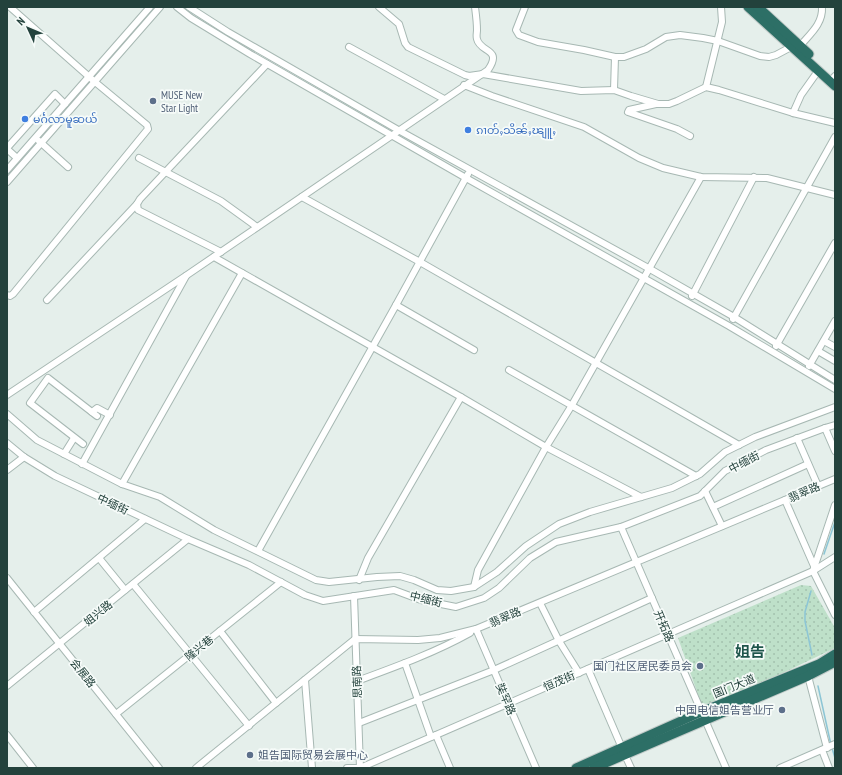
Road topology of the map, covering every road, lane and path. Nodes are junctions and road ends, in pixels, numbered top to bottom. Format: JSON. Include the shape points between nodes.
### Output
{"nodes":[{"id":1,"x":10,"y":7,"type":"edge"},
{"id":2,"x":150,"y":7,"type":"edge"},
{"id":3,"x":160,"y":7,"type":"edge"},
{"id":4,"x":177,"y":7,"type":"edge"},
{"id":5,"x":189,"y":7,"type":"edge"},
{"id":6,"x":379,"y":7,"type":"edge"},
{"id":7,"x":475,"y":7,"type":"edge"},
{"id":8,"x":525,"y":7,"type":"edge"},
{"id":9,"x":721,"y":7,"type":"edge"},
{"id":10,"x":748,"y":7,"type":"edge"},
{"id":11,"x":758,"y":7,"type":"edge"},
{"id":12,"x":822,"y":7,"type":"edge"},
{"id":13,"x":718,"y":41,"type":"junction"},
{"id":14,"x":795,"y":46,"type":"junction"},
{"id":15,"x":349,"y":47,"type":"dead end"},
{"id":16,"x":615,"y":57,"type":"junction"},
{"id":17,"x":267,"y":64,"type":"junction"},
{"id":18,"x":818,"y":70,"type":"junction"},
{"id":19,"x":483,"y":74,"type":"junction"},
{"id":20,"x":89,"y":76,"type":"junction"},
{"id":21,"x":835,"y":79,"type":"edge"},
{"id":22,"x":95,"y":82,"type":"junction"},
{"id":23,"x":464,"y":85,"type":"junction"},
{"id":24,"x":706,"y":86,"type":"junction"},
{"id":25,"x":614,"y":90,"type":"junction"},
{"id":26,"x":444,"y":99,"type":"junction"},
{"id":27,"x":65,"y":104,"type":"junction"},
{"id":28,"x":658,"y":104,"type":"junction"},
{"id":29,"x":793,"y":113,"type":"junction"},
{"id":30,"x":835,"y":123,"type":"edge"},
{"id":31,"x":400,"y":130,"type":"junction"},
{"id":32,"x":393,"y":135,"type":"junction"},
{"id":33,"x":690,"y":136,"type":"dead end"},
{"id":34,"x":835,"y":137,"type":"edge"},
{"id":35,"x":36,"y":138,"type":"junction"},
{"id":36,"x":41,"y":143,"type":"junction"},
{"id":37,"x":7,"y":148,"type":"edge"},
{"id":38,"x":17,"y":158,"type":"junction"},
{"id":39,"x":139,"y":158,"type":"dead end"},
{"id":40,"x":68,"y":166,"type":"dead end"},
{"id":41,"x":7,"y":170,"type":"edge"},
{"id":42,"x":471,"y":170,"type":"junction"},
{"id":43,"x":166,"y":171,"type":"junction"},
{"id":44,"x":701,"y":177,"type":"junction"},
{"id":45,"x":754,"y":177,"type":"junction"},
{"id":46,"x":466,"y":178,"type":"junction"},
{"id":47,"x":7,"y":182,"type":"edge"},
{"id":48,"x":807,"y":187,"type":"junction"},
{"id":49,"x":835,"y":195,"type":"edge"},
{"id":50,"x":302,"y":197,"type":"junction"},
{"id":51,"x":137,"y":204,"type":"junction"},
{"id":52,"x":534,"y":205,"type":"junction"},
{"id":53,"x":529,"y":213,"type":"junction"},
{"id":54,"x":257,"y":227,"type":"junction"},
{"id":55,"x":586,"y":233,"type":"junction"},
{"id":56,"x":581,"y":242,"type":"junction"},
{"id":57,"x":835,"y":243,"type":"edge"},
{"id":58,"x":221,"y":252,"type":"junction"},
{"id":59,"x":214,"y":256,"type":"junction"},
{"id":60,"x":420,"y":262,"type":"junction"},
{"id":61,"x":650,"y":269,"type":"junction"},
{"id":62,"x":242,"y":273,"type":"junction"},
{"id":63,"x":187,"y":275,"type":"junction"},
{"id":64,"x":645,"y":278,"type":"junction"},
{"id":65,"x":693,"y":294,"type":"junction"},
{"id":66,"x":7,"y":295,"type":"edge"},
{"id":67,"x":47,"y":300,"type":"dead end"},
{"id":68,"x":689,"y":303,"type":"junction"},
{"id":69,"x":396,"y":306,"type":"junction"},
{"id":70,"x":734,"y":318,"type":"junction"},
{"id":71,"x":835,"y":321,"type":"edge"},
{"id":72,"x":729,"y":326,"type":"junction"},
{"id":73,"x":824,"y":340,"type":"junction"},
{"id":74,"x":778,"y":344,"type":"junction"},
{"id":75,"x":373,"y":346,"type":"junction"},
{"id":76,"x":835,"y":347,"type":"edge"},
{"id":77,"x":474,"y":350,"type":"dead end"},
{"id":78,"x":774,"y":351,"type":"junction"},
{"id":79,"x":818,"y":351,"type":"junction"},
{"id":80,"x":835,"y":361,"type":"edge"},
{"id":81,"x":596,"y":363,"type":"junction"},
{"id":82,"x":810,"y":364,"type":"junction"},
{"id":83,"x":509,"y":370,"type":"dead end"},
{"id":84,"x":806,"y":371,"type":"junction"},
{"id":85,"x":835,"y":380,"type":"edge"},
{"id":86,"x":835,"y":389,"type":"edge"},
{"id":87,"x":7,"y":395,"type":"edge"},
{"id":88,"x":461,"y":396,"type":"junction"},
{"id":89,"x":572,"y":405,"type":"junction"},
{"id":90,"x":835,"y":407,"type":"edge"},
{"id":91,"x":7,"y":414,"type":"edge"},
{"id":92,"x":110,"y":414,"type":"junction"},
{"id":93,"x":835,"y":425,"type":"edge"},
{"id":94,"x":825,"y":428,"type":"junction"},
{"id":95,"x":74,"y":438,"type":"junction"},
{"id":96,"x":797,"y":438,"type":"junction"},
{"id":97,"x":7,"y":443,"type":"edge"},
{"id":98,"x":83,"y":444,"type":"dead end"},
{"id":99,"x":739,"y":445,"type":"junction"},
{"id":100,"x":546,"y":447,"type":"junction"},
{"id":101,"x":835,"y":451,"type":"edge"},
{"id":102,"x":64,"y":454,"type":"junction"},
{"id":103,"x":24,"y":457,"type":"junction"},
{"id":104,"x":82,"y":464,"type":"junction"},
{"id":105,"x":808,"y":464,"type":"junction"},
{"id":106,"x":7,"y":470,"type":"edge"},
{"id":107,"x":696,"y":476,"type":"junction"},
{"id":108,"x":835,"y":479,"type":"edge"},
{"id":109,"x":122,"y":484,"type":"junction"},
{"id":110,"x":818,"y":486,"type":"junction"},
{"id":111,"x":705,"y":491,"type":"junction"},
{"id":112,"x":641,"y":497,"type":"junction"},
{"id":113,"x":785,"y":500,"type":"junction"},
{"id":114,"x":835,"y":505,"type":"edge"},
{"id":115,"x":713,"y":507,"type":"junction"},
{"id":116,"x":145,"y":519,"type":"junction"},
{"id":117,"x":722,"y":526,"type":"junction"},
{"id":118,"x":621,"y":527,"type":"junction"},
{"id":119,"x":188,"y":539,"type":"junction"},
{"id":120,"x":258,"y":551,"type":"junction"},
{"id":121,"x":835,"y":557,"type":"edge"},
{"id":122,"x":99,"y":558,"type":"junction"},
{"id":123,"x":636,"y":562,"type":"junction"},
{"id":124,"x":814,"y":569,"type":"junction"},
{"id":125,"x":7,"y":578,"type":"edge"},
{"id":126,"x":359,"y":580,"type":"junction"},
{"id":127,"x":281,"y":582,"type":"junction"},
{"id":128,"x":134,"y":584,"type":"junction"},
{"id":129,"x":474,"y":587,"type":"junction"},
{"id":130,"x":125,"y":590,"type":"junction"},
{"id":131,"x":354,"y":596,"type":"junction"},
{"id":132,"x":652,"y":598,"type":"junction"},
{"id":133,"x":540,"y":602,"type":"junction"},
{"id":134,"x":34,"y":612,"type":"junction"},
{"id":135,"x":835,"y":615,"type":"edge"},
{"id":136,"x":476,"y":629,"type":"junction"},
{"id":137,"x":220,"y":631,"type":"junction"},
{"id":138,"x":668,"y":634,"type":"junction"},
{"id":139,"x":355,"y":639,"type":"junction"},
{"id":140,"x":559,"y":641,"type":"junction"},
{"id":141,"x":60,"y":644,"type":"junction"},
{"id":142,"x":191,"y":654,"type":"junction"},
{"id":143,"x":835,"y":654,"type":"edge"},
{"id":144,"x":835,"y":662,"type":"edge"},
{"id":145,"x":405,"y":663,"type":"junction"},
{"id":146,"x":588,"y":669,"type":"junction"},
{"id":147,"x":494,"y":670,"type":"junction"},
{"id":148,"x":579,"y":673,"type":"junction"},
{"id":149,"x":808,"y":676,"type":"junction"},
{"id":150,"x":305,"y":680,"type":"junction"},
{"id":151,"x":357,"y":681,"type":"junction"},
{"id":152,"x":7,"y":686,"type":"edge"},
{"id":153,"x":418,"y":700,"type":"junction"},
{"id":154,"x":276,"y":703,"type":"junction"},
{"id":155,"x":508,"y":704,"type":"junction"},
{"id":156,"x":116,"y":714,"type":"junction"},
{"id":157,"x":703,"y":716,"type":"junction"},
{"id":158,"x":359,"y":723,"type":"junction"},
{"id":159,"x":249,"y":726,"type":"junction"},
{"id":160,"x":7,"y":735,"type":"edge"},
{"id":161,"x":433,"y":736,"type":"junction"},
{"id":162,"x":829,"y":747,"type":"edge"},
{"id":163,"x":623,"y":751,"type":"junction"},
{"id":164,"x":33,"y":768,"type":"edge"},
{"id":165,"x":159,"y":768,"type":"edge"},
{"id":166,"x":196,"y":768,"type":"edge"},
{"id":167,"x":312,"y":768,"type":"edge"},
{"id":168,"x":347,"y":768,"type":"edge"},
{"id":169,"x":360,"y":768,"type":"edge"},
{"id":170,"x":450,"y":768,"type":"edge"},
{"id":171,"x":536,"y":768,"type":"edge"},
{"id":172,"x":576,"y":768,"type":"edge"},
{"id":173,"x":594,"y":768,"type":"edge"},
{"id":174,"x":630,"y":768,"type":"edge"},
{"id":175,"x":726,"y":768,"type":"edge"},
{"id":176,"x":780,"y":768,"type":"edge"},
{"id":177,"x":829,"y":768,"type":"edge"}],
"edges":[{"from":1,"to":20,"type":"street"},
{"from":2,"to":20,"type":"street"},
{"from":3,"to":22,"type":"street"},
{"from":4,"to":17,"type":"street"},
{"from":5,"to":31,"type":"street"},
{"from":6,"to":19,"type":"street","via":[[399,24],[408,47],[465,75]]},
{"from":7,"to":19,"type":"street","via":[[478,42],[494,60]]},
{"from":8,"to":16,"type":"street","via":[[516,30],[519,35],[538,42]]},
{"from":9,"to":13,"type":"street","via":[[722,22]]},
{"from":10,"to":14,"type":"highway"},
{"from":11,"to":14,"type":"highway"},
{"from":12,"to":14,"type":"street","via":[[819,24]]},
{"from":13,"to":14,"type":"street","via":[[769,57]]},
{"from":13,"to":16,"type":"street","via":[[680,35],[666,37],[646,49],[624,57]]},
{"from":13,"to":24,"type":"street"},
{"from":14,"to":18,"type":"highway"},
{"from":14,"to":21,"type":"highway"},
{"from":15,"to":26,"type":"street"},
{"from":16,"to":25,"type":"street"},
{"from":17,"to":32,"type":"street"},
{"from":17,"to":43,"type":"street"},
{"from":18,"to":21,"type":"highway"},
{"from":18,"to":29,"type":"street","via":[[801,95]]},
{"from":19,"to":23,"type":"street"},
{"from":19,"to":25,"type":"street","via":[[581,91]]},
{"from":20,"to":22,"type":"street"},
{"from":20,"to":27,"type":"street"},
{"from":22,"to":36,"type":"street"},
{"from":22,"to":66,"type":"street","via":[[147,125],[148,129],[13,294]]},
{"from":23,"to":26,"type":"street"},
{"from":23,"to":44,"type":"street","via":[[584,127],[639,158],[663,168]]},
{"from":24,"to":28,"type":"street","via":[[677,101]]},
{"from":24,"to":29,"type":"street"},
{"from":25,"to":28,"type":"street"},
{"from":26,"to":31,"type":"street"},
{"from":27,"to":35,"type":"street"},
{"from":27,"to":37,"type":"street","via":[[55,94]]},
{"from":28,"to":33,"type":"street","via":[[628,112]]},
{"from":29,"to":30,"type":"street"},
{"from":31,"to":32,"type":"street"},
{"from":31,"to":42,"type":"street"},
{"from":32,"to":46,"type":"street"},
{"from":32,"to":50,"type":"street"},
{"from":34,"to":48,"type":"street"},
{"from":35,"to":36,"type":"street"},
{"from":35,"to":38,"type":"street"},
{"from":36,"to":40,"type":"street"},
{"from":36,"to":47,"type":"street"},
{"from":37,"to":38,"type":"street"},
{"from":38,"to":41,"type":"street"},
{"from":39,"to":43,"type":"street"},
{"from":42,"to":46,"type":"street"},
{"from":42,"to":52,"type":"street"},
{"from":43,"to":51,"type":"street"},
{"from":43,"to":54,"type":"street","via":[[221,201]]},
{"from":44,"to":45,"type":"street"},
{"from":44,"to":61,"type":"street"},
{"from":45,"to":48,"type":"street"},
{"from":45,"to":65,"type":"street"},
{"from":46,"to":53,"type":"street"},
{"from":46,"to":60,"type":"street"},
{"from":48,"to":49,"type":"street"},
{"from":48,"to":70,"type":"street"},
{"from":50,"to":54,"type":"street"},
{"from":50,"to":60,"type":"street"},
{"from":51,"to":58,"type":"street","via":[[138,210]]},
{"from":51,"to":67,"type":"street"},
{"from":52,"to":53,"type":"street"},
{"from":52,"to":55,"type":"street"},
{"from":53,"to":56,"type":"street"},
{"from":54,"to":58,"type":"street"},
{"from":55,"to":56,"type":"street"},
{"from":55,"to":61,"type":"street"},
{"from":56,"to":64,"type":"street"},
{"from":57,"to":74,"type":"street"},
{"from":58,"to":59,"type":"street"},
{"from":59,"to":62,"type":"street"},
{"from":59,"to":63,"type":"street"},
{"from":60,"to":69,"type":"street"},
{"from":60,"to":81,"type":"street"},
{"from":61,"to":64,"type":"street"},
{"from":61,"to":65,"type":"street"},
{"from":62,"to":75,"type":"street"},
{"from":62,"to":109,"type":"street"},
{"from":63,"to":87,"type":"street"},
{"from":63,"to":92,"type":"street"},
{"from":64,"to":68,"type":"street"},
{"from":64,"to":81,"type":"street"},
{"from":65,"to":68,"type":"street"},
{"from":65,"to":70,"type":"street"},
{"from":68,"to":72,"type":"street"},
{"from":69,"to":75,"type":"street"},
{"from":69,"to":77,"type":"street"},
{"from":70,"to":72,"type":"street"},
{"from":70,"to":74,"type":"street"},
{"from":71,"to":73,"type":"street"},
{"from":72,"to":78,"type":"street"},
{"from":73,"to":76,"type":"street"},
{"from":73,"to":79,"type":"street"},
{"from":74,"to":78,"type":"street"},
{"from":74,"to":82,"type":"street"},
{"from":75,"to":88,"type":"street"},
{"from":75,"to":120,"type":"street"},
{"from":78,"to":84,"type":"street"},
{"from":79,"to":80,"type":"street"},
{"from":79,"to":82,"type":"street"},
{"from":81,"to":89,"type":"street"},
{"from":81,"to":99,"type":"street"},
{"from":82,"to":84,"type":"street"},
{"from":82,"to":85,"type":"street"},
{"from":83,"to":89,"type":"street"},
{"from":84,"to":86,"type":"street"},
{"from":88,"to":100,"type":"street"},
{"from":88,"to":126,"type":"street","via":[[368,558]]},
{"from":89,"to":100,"type":"street"},
{"from":89,"to":107,"type":"street"},
{"from":90,"to":99,"type":"street"},
{"from":91,"to":102,"type":"street","via":[[37,440]]},
{"from":92,"to":95,"type":"street","via":[[97,408],[94,414],[48,378],[30,404]]},
{"from":92,"to":104,"type":"street"},
{"from":93,"to":94,"type":"street","name":"中缅街"},
{"from":94,"to":96,"type":"street","name":"中缅街"},
{"from":94,"to":101,"type":"street"},
{"from":95,"to":98,"type":"street"},
{"from":95,"to":102,"type":"street"},
{"from":96,"to":105,"type":"street"},
{"from":96,"to":111,"type":"street","name":"中缅街","via":[[766,450],[726,471]]},
{"from":97,"to":103,"type":"street","name":"中缅街"},
{"from":99,"to":107,"type":"street","via":[[725,452]]},
{"from":100,"to":112,"type":"street"},
{"from":100,"to":129,"type":"street","via":[[478,570]]},
{"from":102,"to":104,"type":"street"},
{"from":103,"to":106,"type":"street"},
{"from":103,"to":116,"type":"street","name":"中缅街","via":[[55,476]]},
{"from":104,"to":109,"type":"street"},
{"from":105,"to":110,"type":"street"},
{"from":105,"to":115,"type":"street"},
{"from":107,"to":112,"type":"street","via":[[672,488]]},
{"from":108,"to":110,"type":"street","name":"翡翠路"},
{"from":109,"to":120,"type":"street","via":[[160,497],[214,530]]},
{"from":110,"to":113,"type":"street","name":"翡翠路"},
{"from":111,"to":115,"type":"street"},
{"from":111,"to":118,"type":"street","name":"中缅街","via":[[700,496]]},
{"from":112,"to":129,"type":"street","via":[[560,524],[526,546],[497,572]]},
{"from":113,"to":117,"type":"street","name":"翡翠路"},
{"from":113,"to":124,"type":"street"},
{"from":114,"to":124,"type":"street"},
{"from":115,"to":117,"type":"street"},
{"from":116,"to":119,"type":"street","name":"中缅街"},
{"from":116,"to":122,"type":"street"},
{"from":117,"to":123,"type":"street","name":"翡翠路"},
{"from":118,"to":123,"type":"street","name":"开拓路"},
{"from":118,"to":131,"type":"street","name":"中缅街","via":[[556,542],[530,558],[499,588],[484,598],[456,607],[421,600],[394,590]]},
{"from":119,"to":127,"type":"street","name":"中缅街","via":[[250,565]]},
{"from":119,"to":128,"type":"street","name":"姐兴路"},
{"from":120,"to":126,"type":"street","via":[[316,580]]},
{"from":121,"to":124,"type":"street","name":"恒茂街"},
{"from":122,"to":130,"type":"street"},
{"from":122,"to":134,"type":"street"},
{"from":123,"to":132,"type":"street","name":"开拓路"},
{"from":123,"to":133,"type":"street","name":"翡翠路"},
{"from":124,"to":135,"type":"street"},
{"from":124,"to":138,"type":"street","name":"恒茂街"},
{"from":125,"to":134,"type":"street","name":"会展路"},
{"from":126,"to":129,"type":"street","via":[[400,576],[437,590],[451,591]]},
{"from":127,"to":131,"type":"street","name":"中缅街","via":[[323,601]]},
{"from":127,"to":137,"type":"street","name":"隆兴巷"},
{"from":128,"to":130,"type":"street","name":"姐兴路"},
{"from":128,"to":142,"type":"street"},
{"from":130,"to":141,"type":"street","name":"姐兴路"},
{"from":131,"to":139,"type":"street","name":"思南路"},
{"from":132,"to":138,"type":"street","name":"开拓路"},
{"from":132,"to":140,"type":"street"},
{"from":133,"to":136,"type":"street","name":"翡翠路"},
{"from":133,"to":140,"type":"street"},
{"from":134,"to":141,"type":"street","name":"会展路"},
{"from":136,"to":139,"type":"street","name":"翡翠路","via":[[440,638],[418,640]]},
{"from":136,"to":145,"type":"street","via":[[454,642]]},
{"from":136,"to":147,"type":"street","name":"奘罕路"},
{"from":137,"to":142,"type":"street","name":"隆兴巷"},
{"from":137,"to":154,"type":"street"},
{"from":138,"to":146,"type":"street","name":"恒茂街"},
{"from":138,"to":157,"type":"street","name":"开拓路"},
{"from":139,"to":150,"type":"street"},
{"from":139,"to":151,"type":"street","name":"思南路"},
{"from":140,"to":147,"type":"street"},
{"from":140,"to":148,"type":"street"},
{"from":141,"to":152,"type":"street","name":"姐兴路"},
{"from":141,"to":156,"type":"street","name":"会展路"},
{"from":142,"to":156,"type":"street","name":"隆兴巷"},
{"from":142,"to":159,"type":"street"},
{"from":143,"to":157,"type":"highway","name":"国门大道"},
{"from":144,"to":149,"type":"highway","name":"国门大道"},
{"from":145,"to":151,"type":"street"},
{"from":145,"to":153,"type":"street"},
{"from":146,"to":148,"type":"street","name":"恒茂街"},
{"from":146,"to":163,"type":"street"},
{"from":147,"to":153,"type":"street"},
{"from":147,"to":155,"type":"street","name":"奘罕路"},
{"from":148,"to":155,"type":"street","name":"恒茂街"},
{"from":149,"to":157,"type":"highway","name":"国门大道"},
{"from":149,"to":162,"type":"street"},
{"from":150,"to":154,"type":"street"},
{"from":150,"to":167,"type":"street"},
{"from":151,"to":158,"type":"street","name":"思南路"},
{"from":153,"to":158,"type":"street"},
{"from":153,"to":161,"type":"street"},
{"from":154,"to":159,"type":"street"},
{"from":155,"to":161,"type":"street","name":"恒茂街"},
{"from":155,"to":171,"type":"street","name":"奘罕路"},
{"from":156,"to":165,"type":"street","name":"会展路"},
{"from":157,"to":163,"type":"highway","name":"国门大道"},
{"from":157,"to":175,"type":"street","name":"开拓路"},
{"from":158,"to":169,"type":"street","name":"思南路"},
{"from":159,"to":166,"type":"street"},
{"from":160,"to":164,"type":"street"},
{"from":161,"to":169,"type":"street","name":"恒茂街"},
{"from":161,"to":170,"type":"street"},
{"from":162,"to":176,"type":"street"},
{"from":162,"to":177,"type":"street"},
{"from":163,"to":172,"type":"highway","name":"国门大道"},
{"from":163,"to":173,"type":"highway","name":"国门大道"},
{"from":163,"to":174,"type":"street"},
{"from":168,"to":169,"type":"street","name":"恒茂街"}]}
